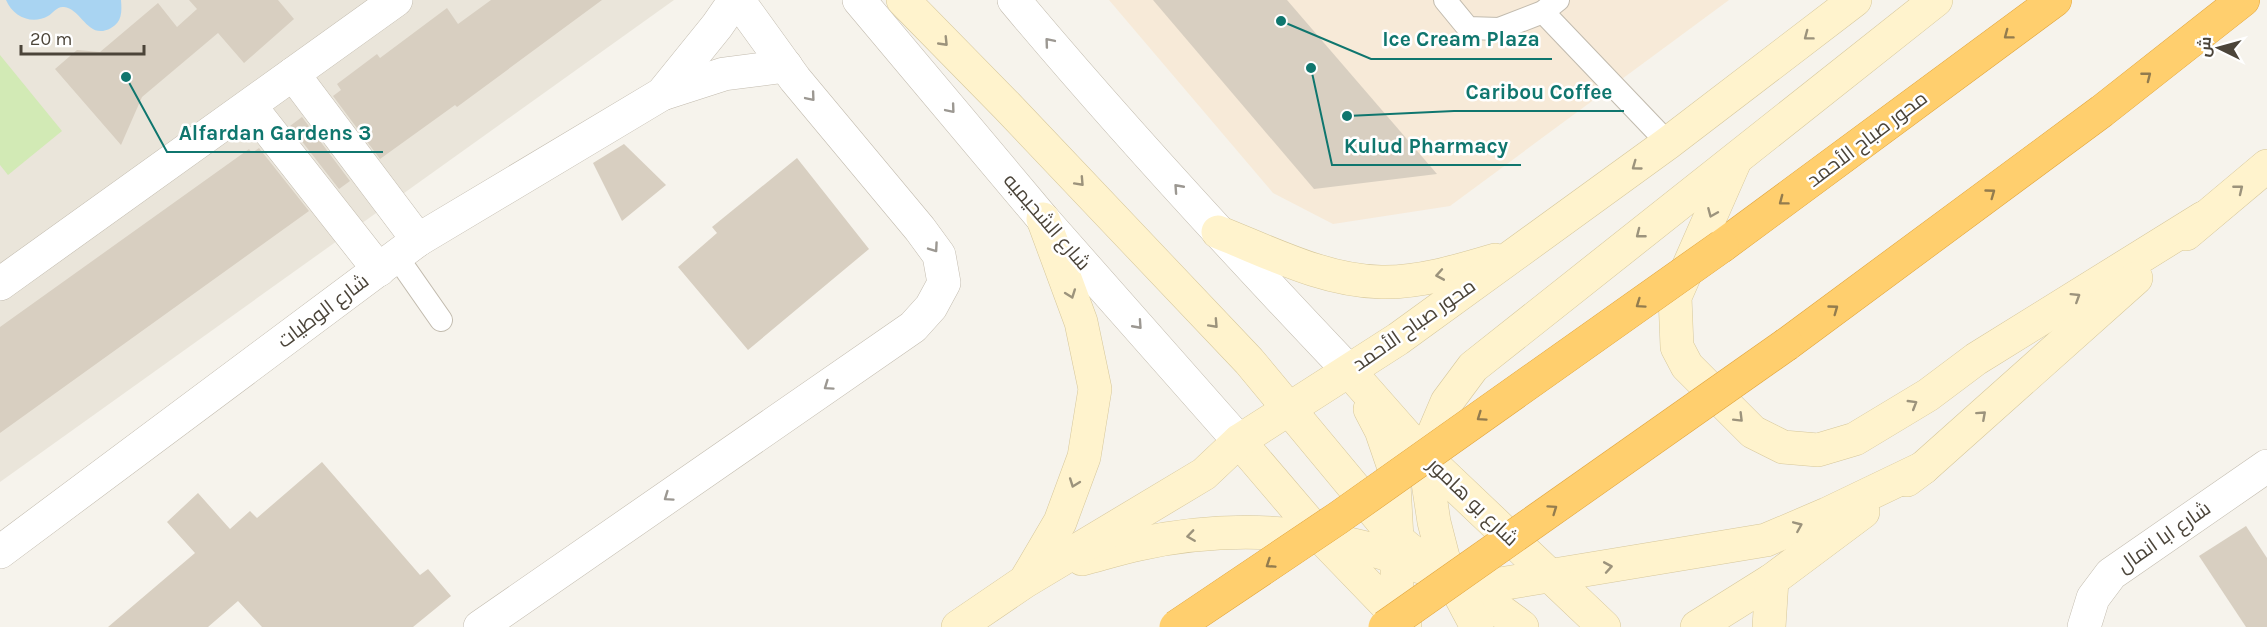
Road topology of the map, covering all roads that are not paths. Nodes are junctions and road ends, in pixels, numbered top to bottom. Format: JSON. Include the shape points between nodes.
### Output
{"nodes":[{"id":1,"x":396,"y":0,"type":"edge"},
{"id":2,"x":736,"y":0,"type":"edge"},
{"id":3,"x":860,"y":0,"type":"edge"},
{"id":4,"x":903,"y":0,"type":"edge"},
{"id":5,"x":1014,"y":0,"type":"edge"},
{"id":6,"x":1445,"y":0,"type":"edge"},
{"id":7,"x":1855,"y":0,"type":"edge"},
{"id":8,"x":1936,"y":0,"type":"edge"},
{"id":9,"x":2055,"y":0,"type":"edge"},
{"id":10,"x":2243,"y":0,"type":"edge"},
{"id":11,"x":1551,"y":6,"type":"edge"},
{"id":12,"x":359,"y":10,"type":"edge"},
{"id":13,"x":786,"y":66,"type":"junction"},
{"id":14,"x":293,"y":74,"type":"junction"},
{"id":15,"x":662,"y":94,"type":"junction"},
{"id":16,"x":250,"y":106,"type":"junction"},
{"id":17,"x":1668,"y":143,"type":"junction"},
{"id":18,"x":1735,"y":159,"type":"junction"},
{"id":19,"x":2267,"y":166,"type":"edge"},
{"id":20,"x":2203,"y":218,"type":"junction"},
{"id":21,"x":1043,"y":219,"type":"junction"},
{"id":22,"x":1218,"y":232,"type":"junction"},
{"id":23,"x":1516,"y":254,"type":"junction"},
{"id":24,"x":398,"y":256,"type":"junction"},
{"id":25,"x":0,"y":284,"type":"edge"},
{"id":26,"x":441,"y":320,"type":"dead end"},
{"id":27,"x":1349,"y":371,"type":"junction"},
{"id":28,"x":1289,"y":407,"type":"junction"},
{"id":29,"x":1239,"y":441,"type":"junction"},
{"id":30,"x":1424,"y":456,"type":"junction"},
{"id":31,"x":2267,"y":466,"type":"edge"},
{"id":32,"x":1923,"y":468,"type":"junction"},
{"id":33,"x":1321,"y":537,"type":"junction"},
{"id":34,"x":1397,"y":548,"type":"junction"},
{"id":35,"x":0,"y":552,"type":"edge"},
{"id":36,"x":1450,"y":576,"type":"junction"},
{"id":37,"x":1552,"y":577,"type":"junction"},
{"id":38,"x":1772,"y":580,"type":"junction"},
{"id":39,"x":1024,"y":582,"type":"junction"},
{"id":40,"x":1396,"y":624,"type":"edge"},
{"id":41,"x":480,"y":627,"type":"edge"},
{"id":42,"x":958,"y":627,"type":"edge"},
{"id":43,"x":1176,"y":627,"type":"edge"},
{"id":44,"x":1477,"y":627,"type":"edge"},
{"id":45,"x":1522,"y":627,"type":"edge"},
{"id":46,"x":1604,"y":627,"type":"edge"},
{"id":47,"x":1697,"y":627,"type":"edge"},
{"id":48,"x":1769,"y":627,"type":"edge"},
{"id":49,"x":2084,"y":627,"type":"edge"}],
"edges":[{"from":1,"to":12,"type":"street"},
{"from":2,"to":13,"type":"street"},
{"from":2,"to":15,"type":"street","name":"شارع الوطيات"},
{"from":3,"to":21,"type":"street","name":"شارع الشحيميه","one_way":true},
{"from":4,"to":28,"type":"street","one_way":true},
{"from":22,"to":5,"type":"street","one_way":true,"via":[[1089,90]]},
{"from":6,"to":11,"type":"lane","via":[[1468,28],[1499,29]]},
{"from":7,"to":17,"type":"street","name":"محور صباح الأحمد","one_way":true},
{"from":8,"to":18,"type":"street"},
{"from":9,"to":43,"type":"highway","name":"محور صباح الأحمد","one_way":true,"bridge":true,"via":[[1722,246],[1338,518]]},
{"from":40,"to":10,"type":"highway","one_way":true,"bridge":true,"via":[[1787,344],[2102,111]]},
{"from":11,"to":17,"type":"lane"},
{"from":12,"to":14,"type":"street"},
{"from":13,"to":15,"type":"street","name":"شارع الوطيات","via":[[724,74]]},
{"from":13,"to":41,"type":"street","one_way":true,"via":[[939,255],[944,283],[931,308],[913,327]]},
{"from":14,"to":16,"type":"street"},
{"from":14,"to":24,"type":"street"},
{"from":15,"to":24,"type":"street","name":"شارع الوطيات"},
{"from":16,"to":24,"type":"street"},
{"from":16,"to":25,"type":"street"},
{"from":17,"to":23,"type":"street","name":"محور صباح الأحمد","one_way":true},
{"from":18,"to":20,"type":"street","one_way":true,"via":[[1676,297],[1677,347],[1687,366],[1753,432],[1783,447],[1818,450],[1855,439]]},
{"from":18,"to":30,"type":"street","one_way":true,"via":[[1473,367],[1447,402]]},
{"from":20,"to":19,"type":"street","one_way":true},
{"from":32,"to":20,"type":"street","one_way":true},
{"from":21,"to":29,"type":"street","name":"شارع الشحيميه","one_way":true},
{"from":21,"to":39,"type":"street","one_way":true,"via":[[1081,322],[1095,389],[1084,457],[1060,522]]},
{"from":23,"to":22,"type":"street","one_way":true,"via":[[1451,273],[1382,282],[1320,272]]},
{"from":22,"to":27,"type":"street"},
{"from":23,"to":27,"type":"street","name":"محور صباح الأحمد"},
{"from":24,"to":26,"type":"lane"},
{"from":24,"to":35,"type":"street","name":"شارع الوطيات"},
{"from":27,"to":28,"type":"street","name":"محور صباح الأحمد"},
{"from":27,"to":30,"type":"street","name":"شارع بو هامور"},
{"from":27,"to":34,"type":"street","via":[[1382,430],[1393,465]]},
{"from":28,"to":29,"type":"street","name":"محور صباح الأحمد"},
{"from":28,"to":34,"type":"street"},
{"from":29,"to":33,"type":"street"},
{"from":29,"to":39,"type":"street","name":"محور صباح الأحمد","via":[[1204,474]]},
{"from":30,"to":36,"type":"street","via":[[1434,522]]},
{"from":30,"to":37,"type":"street","name":"شارع بو هامور"},
{"from":31,"to":49,"type":"street","name":"شارع ابا انمال","via":[[2111,574],[2093,597]]},
{"from":37,"to":32,"type":"street","one_way":true,"via":[[1766,540]]},
{"from":32,"to":38,"type":"street"},
{"from":33,"to":34,"type":"street"},
{"from":33,"to":39,"type":"street","one_way":true,"via":[[1200,535],[1140,544],[1081,559]]},
{"from":33,"to":40,"type":"street"},
{"from":34,"to":36,"type":"street","via":[[1407,549]]},
{"from":34,"to":40,"type":"street"},
{"from":36,"to":37,"type":"street","via":[[1500,584]]},
{"from":36,"to":44,"type":"street"},
{"from":36,"to":45,"type":"street"},
{"from":37,"to":46,"type":"street","name":"شارع بو هامور"},
{"from":38,"to":47,"type":"street"},
{"from":38,"to":48,"type":"street"},
{"from":39,"to":42,"type":"street","name":"محور صباح الأحمد"}]}
